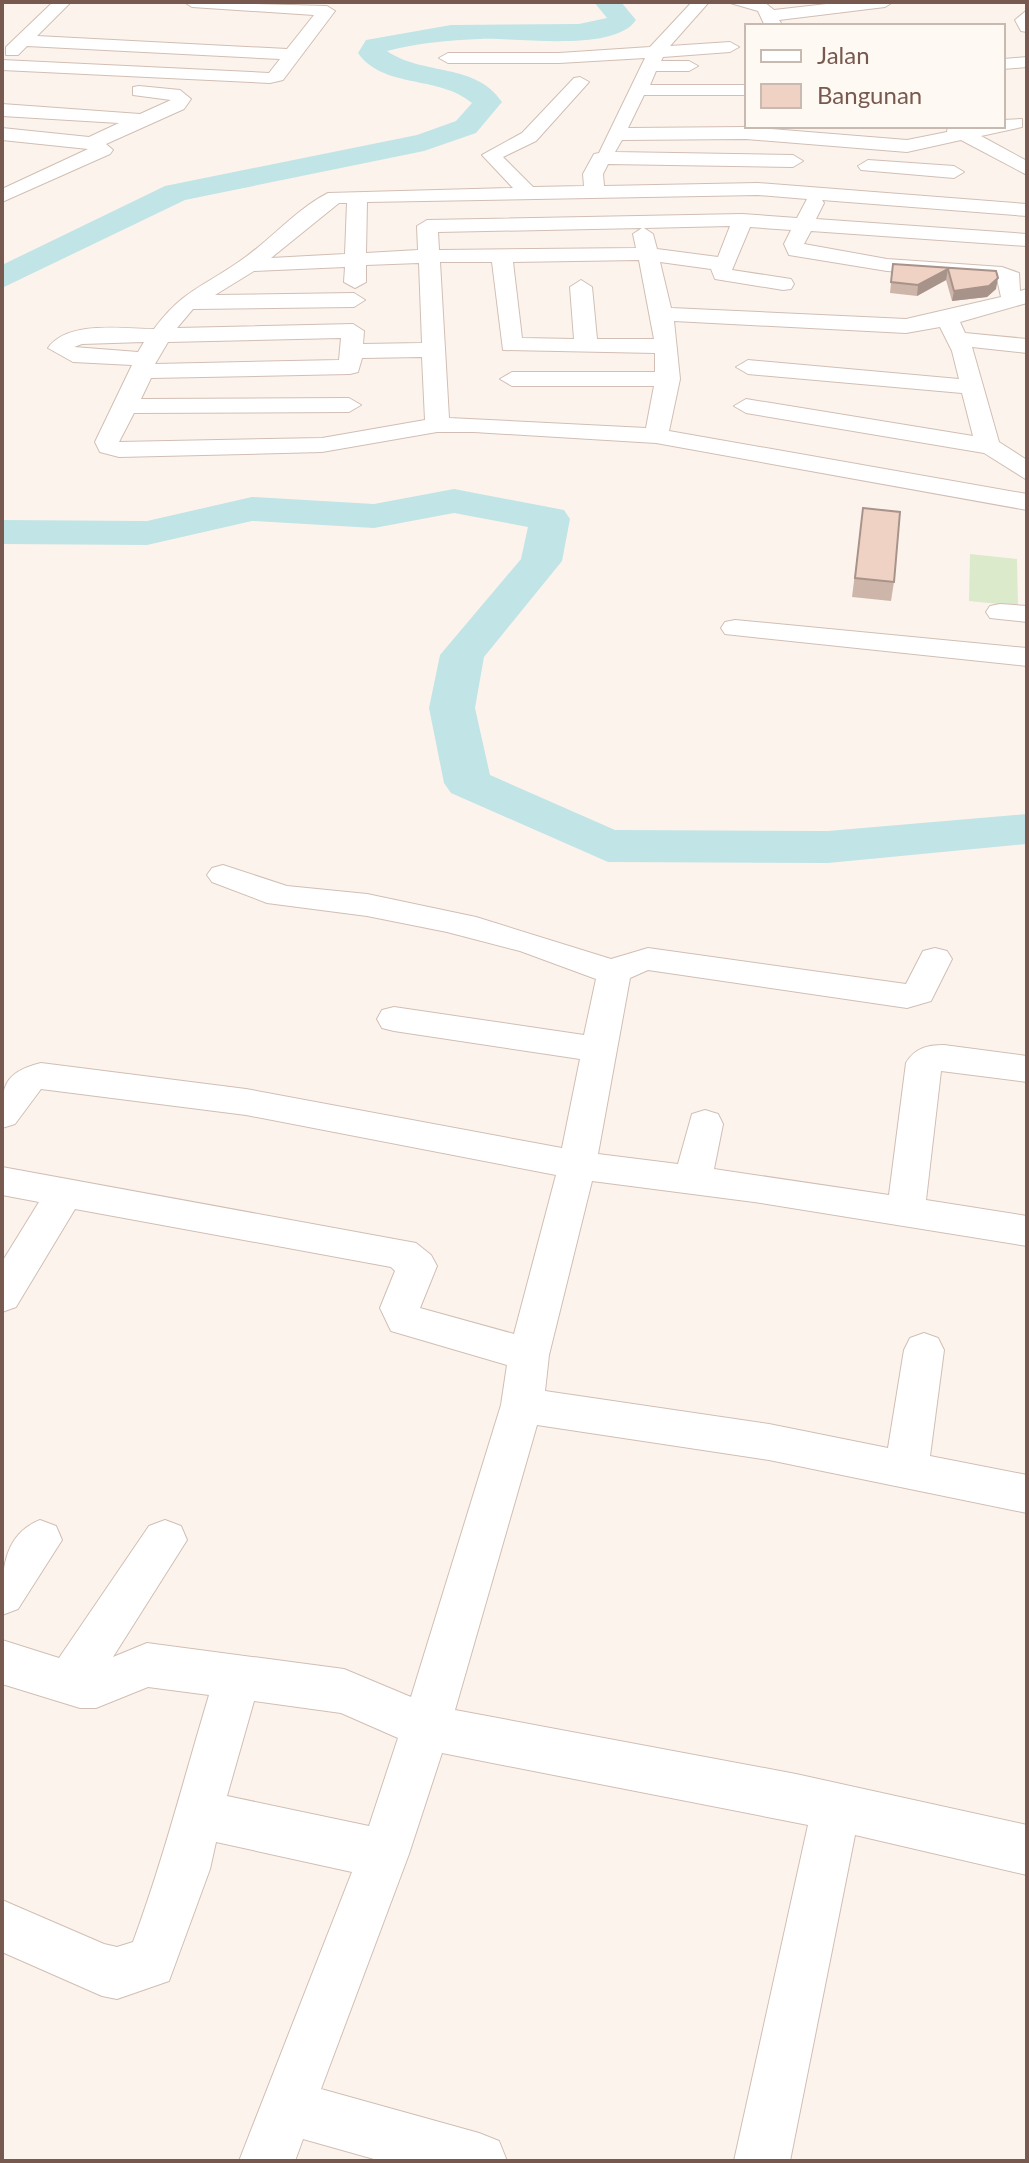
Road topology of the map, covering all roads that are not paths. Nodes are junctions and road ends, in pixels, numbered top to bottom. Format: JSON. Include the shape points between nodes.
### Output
{"nodes":[{"id":1,"x":63,"y":2,"type":"edge"},
{"id":2,"x":192,"y":2,"type":"edge"},
{"id":3,"x":735,"y":2,"type":"edge"},
{"id":4,"x":885,"y":2,"type":"edge"},
{"id":5,"x":706,"y":6,"type":"edge"},
{"id":6,"x":829,"y":10,"type":"junction"},
{"id":7,"x":768,"y":13,"type":"edge"},
{"id":8,"x":1027,"y":15,"type":"edge"},
{"id":9,"x":47,"y":18,"type":"junction"},
{"id":10,"x":78,"y":19,"type":"dead end"},
{"id":11,"x":842,"y":24,"type":"edge"},
{"id":12,"x":1023,"y":35,"type":"edge"},
{"id":13,"x":23,"y":41,"type":"junction"},
{"id":14,"x":734,"y":50,"type":"edge"},
{"id":15,"x":292,"y":54,"type":"junction"},
{"id":16,"x":448,"y":58,"type":"dead end"},
{"id":17,"x":654,"y":58,"type":"junction"},
{"id":18,"x":2,"y":62,"type":"edge"},
{"id":19,"x":1027,"y":62,"type":"edge"},
{"id":20,"x":1005,"y":64,"type":"edge"},
{"id":21,"x":2,"y":83,"type":"edge"},
{"id":22,"x":745,"y":90,"type":"edge"},
{"id":23,"x":584,"y":91,"type":"dead end"},
{"id":24,"x":631,"y":105,"type":"junction"},
{"id":25,"x":2,"y":110,"type":"edge"},
{"id":26,"x":739,"y":112,"type":"dead end"},
{"id":27,"x":141,"y":120,"type":"junction"},
{"id":28,"x":880,"y":128,"type":"edge"},
{"id":29,"x":957,"y":130,"type":"edge"},
{"id":30,"x":746,"y":133,"type":"junction"},
{"id":31,"x":2,"y":134,"type":"edge"},
{"id":32,"x":615,"y":134,"type":"junction"},
{"id":33,"x":48,"y":141,"type":"junction"},
{"id":34,"x":91,"y":143,"type":"junction"},
{"id":35,"x":907,"y":146,"type":"junction"},
{"id":36,"x":14,"y":156,"type":"dead end"},
{"id":37,"x":601,"y":158,"type":"junction"},
{"id":38,"x":751,"y":158,"type":"junction"},
{"id":39,"x":808,"y":162,"type":"dead end"},
{"id":40,"x":850,"y":164,"type":"dead end"},
{"id":41,"x":1027,"y":169,"type":"edge"},
{"id":42,"x":954,"y":172,"type":"junction"},
{"id":43,"x":758,"y":189,"type":"junction"},
{"id":44,"x":595,"y":191,"type":"junction"},
{"id":45,"x":633,"y":191,"type":"junction"},
{"id":46,"x":819,"y":192,"type":"junction"},
{"id":47,"x":526,"y":193,"type":"junction"},
{"id":48,"x":2,"y":196,"type":"edge"},
{"id":49,"x":357,"y":196,"type":"junction"},
{"id":50,"x":423,"y":198,"type":"junction"},
{"id":51,"x":1003,"y":208,"type":"junction"},
{"id":52,"x":1027,"y":210,"type":"edge"},
{"id":53,"x":742,"y":220,"type":"junction"},
{"id":54,"x":640,"y":221,"type":"junction"},
{"id":55,"x":806,"y":223,"type":"junction"},
{"id":56,"x":427,"y":226,"type":"junction"},
{"id":57,"x":1027,"y":240,"type":"edge"},
{"id":58,"x":648,"y":254,"type":"junction"},
{"id":59,"x":428,"y":256,"type":"junction"},
{"id":60,"x":502,"y":256,"type":"junction"},
{"id":61,"x":357,"y":258,"type":"junction"},
{"id":62,"x":720,"y":264,"type":"junction"},
{"id":63,"x":249,"y":265,"type":"junction"},
{"id":64,"x":783,"y":284,"type":"dead end"},
{"id":65,"x":581,"y":287,"type":"dead end"},
{"id":66,"x":1020,"y":298,"type":"edge"},
{"id":67,"x":354,"y":300,"type":"junction"},
{"id":68,"x":190,"y":302,"type":"junction"},
{"id":69,"x":907,"y":304,"type":"dead end"},
{"id":70,"x":977,"y":308,"type":"junction"},
{"id":71,"x":664,"y":314,"type":"junction"},
{"id":72,"x":740,"y":317,"type":"junction"},
{"id":73,"x":953,"y":329,"type":"junction"},
{"id":74,"x":159,"y":334,"type":"junction"},
{"id":75,"x":511,"y":345,"type":"junction"},
{"id":76,"x":586,"y":345,"type":"junction"},
{"id":77,"x":667,"y":346,"type":"junction"},
{"id":78,"x":1027,"y":346,"type":"edge"},
{"id":79,"x":352,"y":350,"type":"junction"},
{"id":80,"x":433,"y":350,"type":"junction"},
{"id":81,"x":143,"y":365,"type":"junction"},
{"id":82,"x":748,"y":367,"type":"junction"},
{"id":83,"x":512,"y":379,"type":"junction"},
{"id":84,"x":668,"y":379,"type":"junction"},
{"id":85,"x":970,"y":387,"type":"junction"},
{"id":86,"x":349,"y":405,"type":"junction"},
{"id":87,"x":125,"y":406,"type":"junction"},
{"id":88,"x":746,"y":406,"type":"junction"},
{"id":89,"x":437,"y":425,"type":"junction"},
{"id":90,"x":517,"y":427,"type":"junction"},
{"id":91,"x":656,"y":436,"type":"junction"},
{"id":92,"x":351,"y":440,"type":"junction"},
{"id":93,"x":988,"y":446,"type":"junction"},
{"id":94,"x":729,"y":448,"type":"junction"},
{"id":95,"x":1027,"y":472,"type":"edge"},
{"id":96,"x":1027,"y":502,"type":"edge"},
{"id":97,"x":735,"y":628,"type":"dead end"},
{"id":98,"x":1027,"y":657,"type":"edge"},
{"id":99,"x":223,"y":875,"type":"dead end"},
{"id":100,"x":935,"y":959,"type":"dead end"},
{"id":101,"x":614,"y":973,"type":"junction"},
{"id":102,"x":394,"y":1019,"type":"dead end"},
{"id":103,"x":601,"y":1050,"type":"junction"},
{"id":104,"x":1027,"y":1069,"type":"edge"},
{"id":105,"x":2,"y":1115,"type":"edge"},
{"id":106,"x":705,"y":1124,"type":"dead end"},
{"id":107,"x":577,"y":1165,"type":"junction"},
{"id":108,"x":693,"y":1179,"type":"junction"},
{"id":109,"x":2,"y":1181,"type":"edge"},
{"id":110,"x":65,"y":1193,"type":"junction"},
{"id":111,"x":906,"y":1212,"type":"junction"},
{"id":112,"x":1027,"y":1231,"type":"edge"},
{"id":113,"x":2,"y":1296,"type":"edge"},
{"id":114,"x":924,"y":1350,"type":"dead end"},
{"id":115,"x":529,"y":1355,"type":"junction"},
{"id":116,"x":522,"y":1405,"type":"junction"},
{"id":117,"x":906,"y":1472,"type":"junction"},
{"id":118,"x":1027,"y":1494,"type":"edge"},
{"id":119,"x":40,"y":1540,"type":"dead end"},
{"id":120,"x":165,"y":1540,"type":"dead end"},
{"id":121,"x":2,"y":1595,"type":"edge"},
{"id":122,"x":2,"y":1662,"type":"edge"},
{"id":123,"x":237,"y":1679,"type":"junction"},
{"id":124,"x":68,"y":1684,"type":"junction"},
{"id":125,"x":426,"y":1727,"type":"junction"},
{"id":126,"x":836,"y":1809,"type":"junction"},
{"id":127,"x":197,"y":1814,"type":"junction"},
{"id":128,"x":1027,"y":1850,"type":"edge"},
{"id":129,"x":384,"y":1854,"type":"junction"},
{"id":130,"x":2,"y":1926,"type":"edge"},
{"id":131,"x":287,"y":2107,"type":"junction"},
{"id":132,"x":267,"y":2161,"type":"edge"},
{"id":133,"x":479,"y":2161,"type":"edge"},
{"id":134,"x":762,"y":2161,"type":"edge"}],
"edges":[{"from":1,"to":9,"type":"street"},
{"from":2,"to":15,"type":"street","via":[[326,8],[301,30]]},
{"from":3,"to":7,"type":"street"},
{"from":4,"to":6,"type":"street"},
{"from":5,"to":17,"type":"street"},
{"from":6,"to":7,"type":"street"},
{"from":6,"to":11,"type":"street"},
{"from":8,"to":12,"type":"street"},
{"from":9,"to":10,"type":"street"},
{"from":9,"to":13,"type":"street"},
{"from":13,"to":15,"type":"street"},
{"from":13,"to":18,"type":"street"},
{"from":14,"to":17,"type":"street"},
{"from":15,"to":18,"type":"street","via":[[277,76],[263,79]]},
{"from":16,"to":17,"type":"street"},
{"from":17,"to":24,"type":"street"},
{"from":19,"to":20,"type":"street"},
{"from":21,"to":27,"type":"street","via":[[174,94],[182,99]]},
{"from":22,"to":24,"type":"street"},
{"from":23,"to":47,"type":"street","via":[[566,97],[529,137],[492,155],[518,176]]},
{"from":24,"to":32,"type":"street"},
{"from":25,"to":27,"type":"street"},
{"from":26,"to":30,"type":"street"},
{"from":27,"to":34,"type":"street"},
{"from":28,"to":35,"type":"street"},
{"from":29,"to":35,"type":"street"},
{"from":29,"to":41,"type":"street"},
{"from":30,"to":32,"type":"street"},
{"from":30,"to":35,"type":"street"},
{"from":30,"to":38,"type":"street"},
{"from":31,"to":33,"type":"street"},
{"from":32,"to":37,"type":"street"},
{"from":33,"to":34,"type":"street"},
{"from":33,"to":36,"type":"street"},
{"from":34,"to":48,"type":"street","via":[[103,153]]},
{"from":35,"to":42,"type":"street"},
{"from":37,"to":38,"type":"street"},
{"from":37,"to":44,"type":"street","via":[[593,174]]},
{"from":38,"to":39,"type":"street"},
{"from":38,"to":43,"type":"street"},
{"from":40,"to":42,"type":"street"},
{"from":42,"to":51,"type":"street"},
{"from":43,"to":45,"type":"street"},
{"from":43,"to":46,"type":"street"},
{"from":44,"to":45,"type":"street"},
{"from":44,"to":47,"type":"street"},
{"from":45,"to":54,"type":"street"},
{"from":46,"to":51,"type":"street"},
{"from":46,"to":55,"type":"street"},
{"from":47,"to":50,"type":"street"},
{"from":49,"to":50,"type":"street"},
{"from":49,"to":61,"type":"street"},
{"from":49,"to":63,"type":"street","via":[[335,197],[320,205]]},
{"from":50,"to":56,"type":"street"},
{"from":51,"to":52,"type":"street"},
{"from":53,"to":54,"type":"street"},
{"from":53,"to":55,"type":"street"},
{"from":53,"to":62,"type":"street","via":[[728,261]]},
{"from":54,"to":56,"type":"street"},
{"from":54,"to":58,"type":"street"},
{"from":55,"to":57,"type":"street"},
{"from":55,"to":66,"type":"street","via":[[794,244],[796,251],[886,276],[1009,275]]},
{"from":56,"to":59,"type":"street"},
{"from":58,"to":60,"type":"street"},
{"from":58,"to":62,"type":"street"},
{"from":58,"to":71,"type":"street"},
{"from":59,"to":60,"type":"street"},
{"from":59,"to":61,"type":"street"},
{"from":59,"to":80,"type":"street"},
{"from":60,"to":75,"type":"street"},
{"from":61,"to":63,"type":"street"},
{"from":61,"to":67,"type":"street"},
{"from":62,"to":64,"type":"street","via":[[723,274]]},
{"from":63,"to":68,"type":"street"},
{"from":65,"to":76,"type":"street"},
{"from":66,"to":70,"type":"street"},
{"from":67,"to":68,"type":"street"},
{"from":67,"to":79,"type":"street"},
{"from":68,"to":74,"type":"street"},
{"from":69,"to":70,"type":"street"},
{"from":70,"to":73,"type":"street"},
{"from":71,"to":72,"type":"street"},
{"from":71,"to":77,"type":"street"},
{"from":72,"to":73,"type":"street"},
{"from":72,"to":82,"type":"street"},
{"from":73,"to":78,"type":"street"},
{"from":73,"to":85,"type":"street"},
{"from":74,"to":79,"type":"street"},
{"from":74,"to":81,"type":"street"},
{"from":74,"to":81,"type":"street","via":[[81,337],[59,348],[73,355]]},
{"from":75,"to":76,"type":"street"},
{"from":75,"to":83,"type":"street"},
{"from":76,"to":77,"type":"street"},
{"from":77,"to":84,"type":"street"},
{"from":79,"to":80,"type":"street"},
{"from":79,"to":81,"type":"street"},
{"from":79,"to":86,"type":"street"},
{"from":80,"to":89,"type":"street"},
{"from":81,"to":87,"type":"street"},
{"from":82,"to":85,"type":"street"},
{"from":82,"to":88,"type":"street"},
{"from":83,"to":84,"type":"street"},
{"from":83,"to":90,"type":"street"},
{"from":84,"to":91,"type":"street"},
{"from":85,"to":93,"type":"street"},
{"from":86,"to":87,"type":"street"},
{"from":86,"to":92,"type":"street"},
{"from":87,"to":92,"type":"street","via":[[107,442],[119,450]]},
{"from":88,"to":93,"type":"street"},
{"from":88,"to":94,"type":"street"},
{"from":89,"to":90,"type":"street"},
{"from":89,"to":92,"type":"street"},
{"from":90,"to":91,"type":"street"},
{"from":91,"to":94,"type":"street"},
{"from":93,"to":95,"type":"street"},
{"from":94,"to":96,"type":"street"},
{"from":97,"to":98,"type":"street"},
{"from":99,"to":101,"type":"street","via":[[278,898],[388,908],[560,949]]},
{"from":100,"to":101,"type":"street","via":[[919,993],[907,996],[648,959]]},
{"from":101,"to":103,"type":"street"},
{"from":102,"to":103,"type":"street"},
{"from":103,"to":107,"type":"street"},
{"from":104,"to":111,"type":"street","via":[[944,1058],[924,1063]]},
{"from":105,"to":107,"type":"street","via":[[28,1079],[41,1076],[246,1102]]},
{"from":106,"to":108,"type":"street"},
{"from":107,"to":108,"type":"street"},
{"from":107,"to":115,"type":"street"},
{"from":108,"to":111,"type":"street"},
{"from":109,"to":110,"type":"street"},
{"from":110,"to":113,"type":"street"},
{"from":110,"to":115,"type":"street","via":[[402,1254],[417,1266],[400,1308],[405,1320]]},
{"from":111,"to":112,"type":"street"},
{"from":114,"to":117,"type":"street"},
{"from":115,"to":116,"type":"street"},
{"from":116,"to":117,"type":"street","via":[[769,1442]]},
{"from":116,"to":125,"type":"street"},
{"from":117,"to":118,"type":"street"},
{"from":119,"to":121,"type":"street"},
{"from":120,"to":124,"type":"street"},
{"from":122,"to":124,"type":"street"},
{"from":123,"to":124,"type":"street","via":[[147,1665],[96,1686]]},
{"from":123,"to":125,"type":"street","via":[[344,1691]]},
{"from":123,"to":127,"type":"street"},
{"from":125,"to":126,"type":"street"},
{"from":125,"to":129,"type":"street"},
{"from":126,"to":128,"type":"street"},
{"from":126,"to":134,"type":"street"},
{"from":127,"to":129,"type":"street"},
{"from":127,"to":130,"type":"street","via":[[185,1869],[151,1963],[117,1973],[102,1970]]},
{"from":129,"to":131,"type":"street"},
{"from":131,"to":132,"type":"street"},
{"from":131,"to":133,"type":"street"}]}
